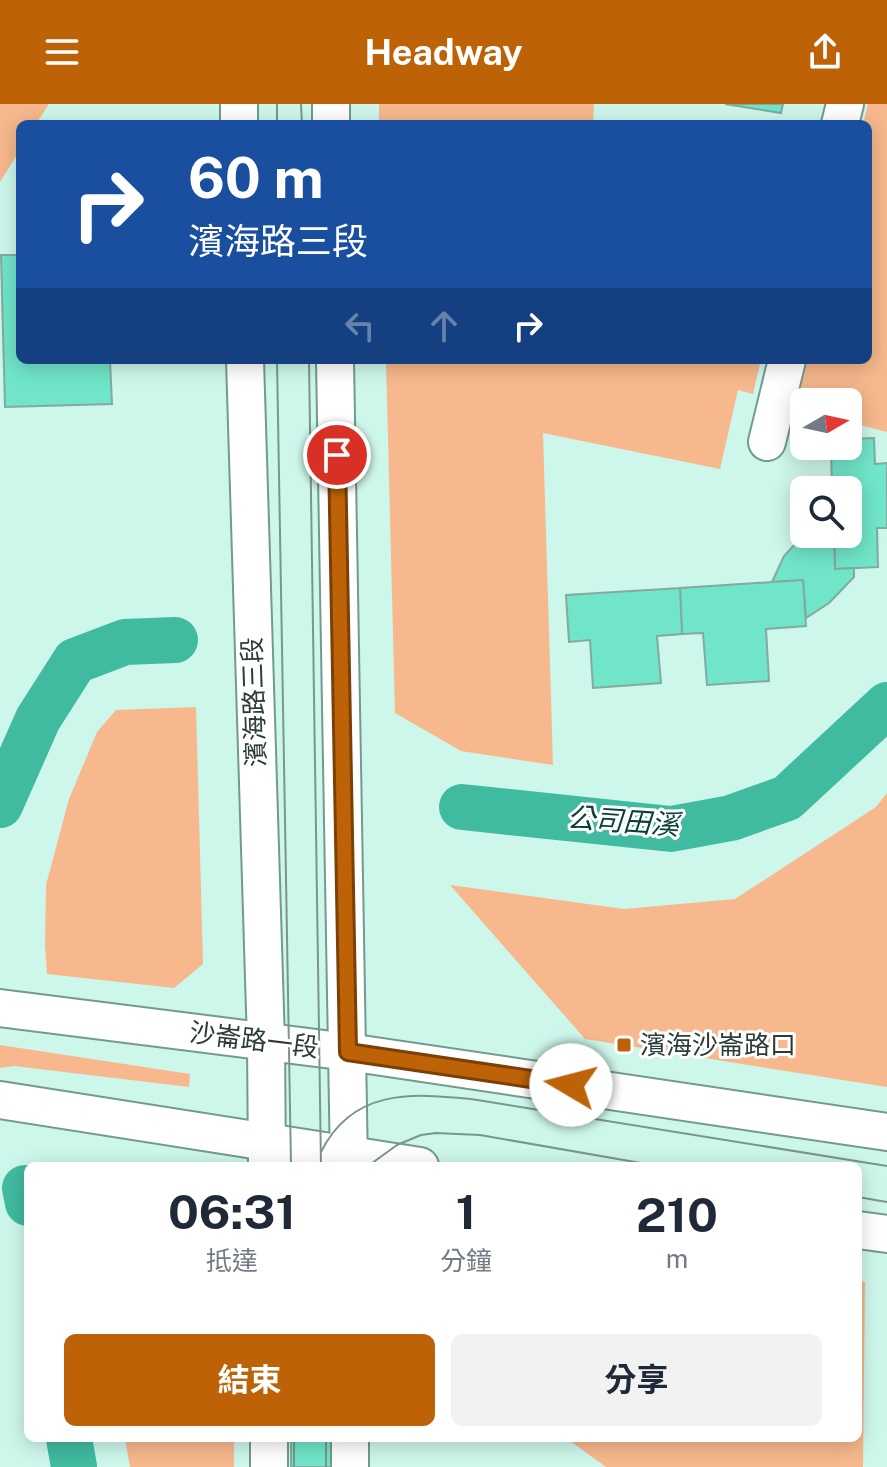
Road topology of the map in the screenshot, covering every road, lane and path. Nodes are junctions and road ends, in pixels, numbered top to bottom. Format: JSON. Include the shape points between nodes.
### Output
{"nodes":[{"id":1,"x":245,"y":364,"type":"edge"},
{"id":2,"x":335,"y":364,"type":"edge"},
{"id":3,"x":786,"y":364,"type":"edge"},
{"id":4,"x":767,"y":442,"type":"dead end"},
{"id":5,"x":0,"y":1008,"type":"edge"},
{"id":6,"x":266,"y":1043,"type":"junction"},
{"id":7,"x":348,"y":1052,"type":"junction"},
{"id":8,"x":0,"y":1100,"type":"edge"},
{"id":9,"x":887,"y":1132,"type":"edge"},
{"id":10,"x":267,"y":1154,"type":"edge"},
{"id":11,"x":349,"y":1160,"type":"edge"},
{"id":12,"x":373,"y":1162,"type":"edge"},
{"id":13,"x":862,"y":1231,"type":"edge"},
{"id":14,"x":887,"y":1234,"type":"edge"},
{"id":15,"x":269,"y":1442,"type":"edge"},
{"id":16,"x":350,"y":1442,"type":"edge"},
{"id":17,"x":269,"y":1467,"type":"edge"},
{"id":18,"x":350,"y":1467,"type":"edge"}],
"edges":[{"from":1,"to":6,"type":"street","name":"濱海路三段"},
{"from":2,"to":7,"type":"street"},
{"from":3,"to":4,"type":"street"},
{"from":5,"to":6,"type":"street","name":"沙崙路一段"},
{"from":6,"to":7,"type":"street","name":"沙崙路一段"},
{"from":6,"to":10,"type":"street","name":"濱海路三段"},
{"from":7,"to":9,"type":"street","name":"沙崙路一段"},
{"from":7,"to":11,"type":"street"},
{"from":8,"to":10,"type":"street"},
{"from":10,"to":11,"type":"street"},
{"from":11,"to":12,"type":"street"},
{"from":13,"to":14,"type":"street"},
{"from":15,"to":17,"type":"street"},
{"from":16,"to":18,"type":"street"}]}
